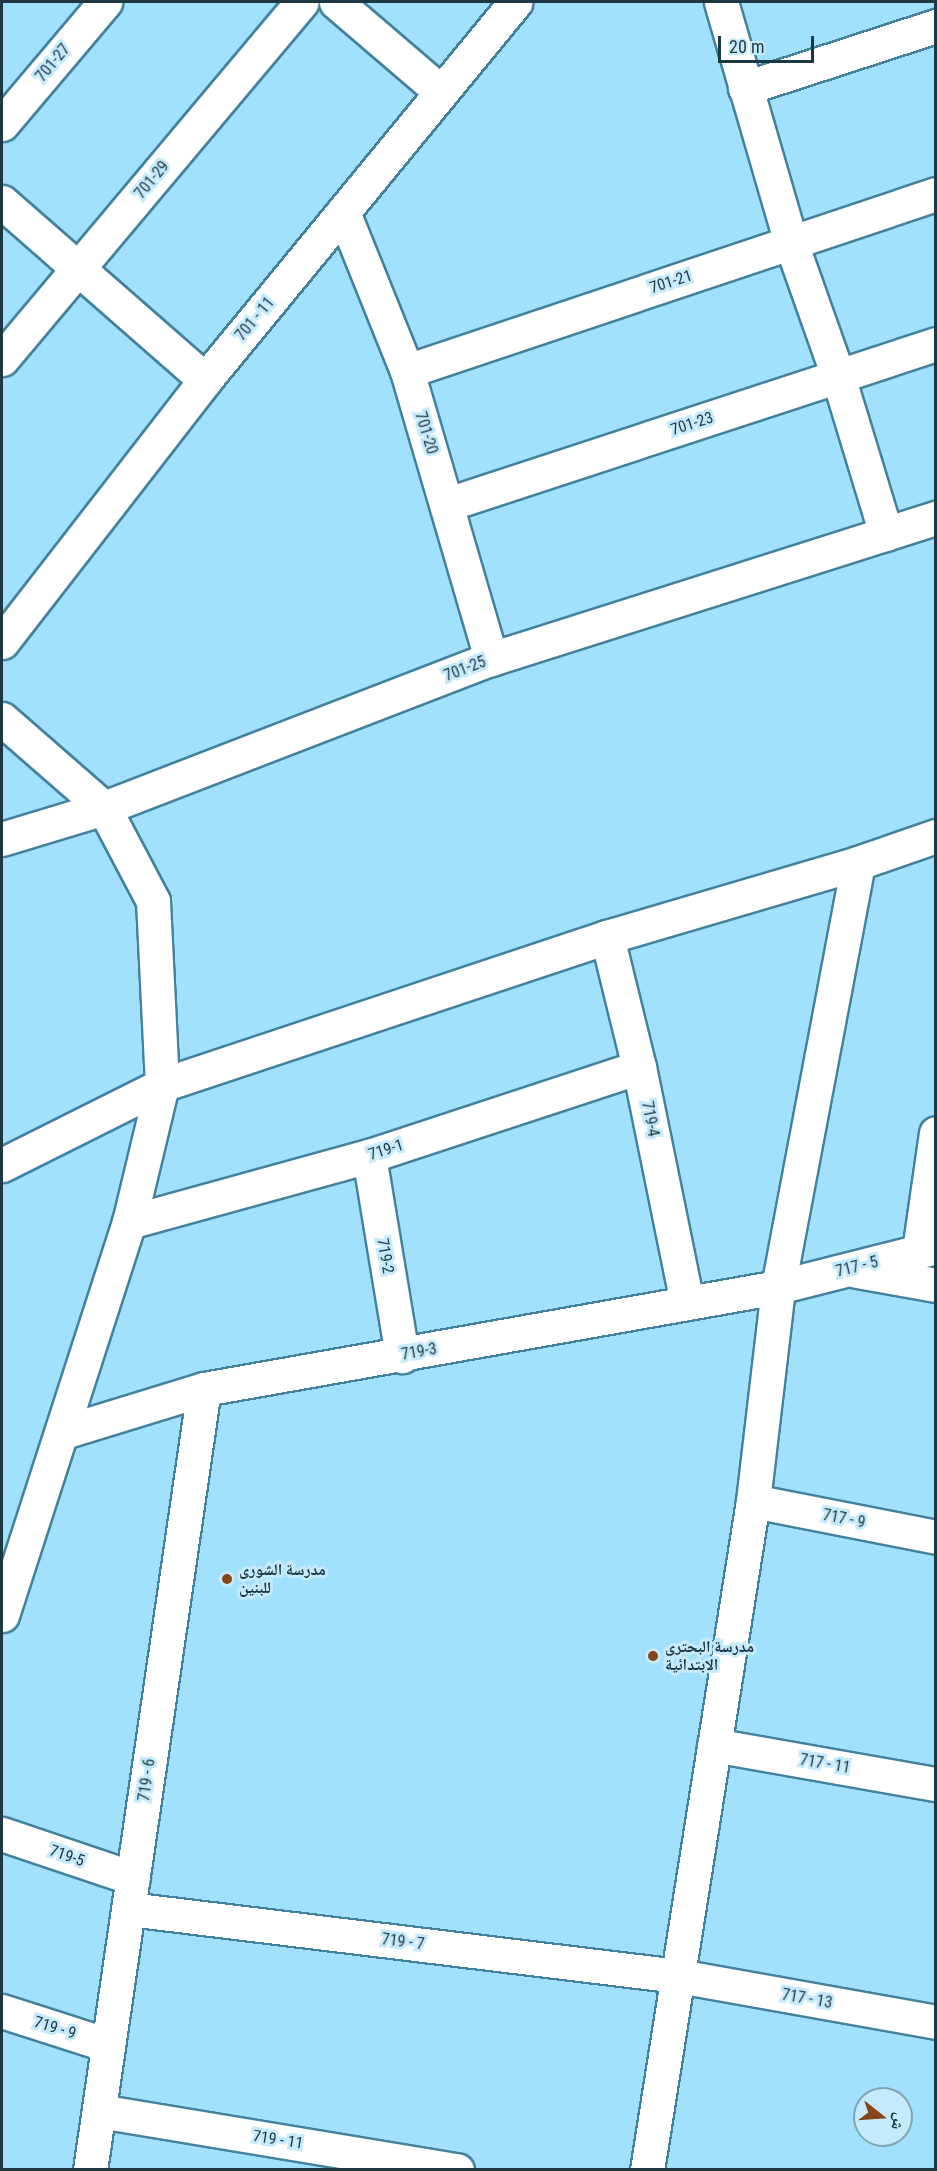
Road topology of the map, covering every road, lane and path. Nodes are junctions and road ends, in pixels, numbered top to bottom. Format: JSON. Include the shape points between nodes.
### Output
{"nodes":[{"id":1,"x":105,"y":2,"type":"edge"},
{"id":2,"x":302,"y":2,"type":"edge"},
{"id":3,"x":336,"y":2,"type":"edge"},
{"id":4,"x":516,"y":2,"type":"edge"},
{"id":5,"x":721,"y":2,"type":"edge"},
{"id":6,"x":936,"y":26,"type":"edge"},
{"id":7,"x":745,"y":88,"type":"junction"},
{"id":8,"x":441,"y":92,"type":"junction"},
{"id":9,"x":2,"y":124,"type":"edge"},
{"id":10,"x":936,"y":194,"type":"edge"},
{"id":11,"x":2,"y":202,"type":"edge"},
{"id":12,"x":343,"y":212,"type":"junction"},
{"id":13,"x":790,"y":243,"type":"junction"},
{"id":14,"x":77,"y":268,"type":"junction"},
{"id":15,"x":936,"y":344,"type":"edge"},
{"id":16,"x":2,"y":359,"type":"edge"},
{"id":17,"x":407,"y":370,"type":"junction"},
{"id":18,"x":838,"y":376,"type":"junction"},
{"id":19,"x":205,"y":380,"type":"junction"},
{"id":20,"x":448,"y":504,"type":"junction"},
{"id":21,"x":936,"y":518,"type":"edge"},
{"id":22,"x":886,"y":534,"type":"junction"},
{"id":23,"x":2,"y":642,"type":"edge"},
{"id":24,"x":491,"y":659,"type":"junction"},
{"id":25,"x":2,"y":719,"type":"edge"},
{"id":26,"x":104,"y":808,"type":"junction"},
{"id":27,"x":936,"y":836,"type":"edge"},
{"id":28,"x":2,"y":838,"type":"edge"},
{"id":29,"x":858,"y":863,"type":"junction"},
{"id":30,"x":608,"y":937,"type":"junction"},
{"id":31,"x":639,"y":1067,"type":"junction"},
{"id":32,"x":162,"y":1085,"type":"junction"},
{"id":33,"x":936,"y":1133,"type":"edge"},
{"id":34,"x":369,"y":1156,"type":"junction"},
{"id":35,"x":2,"y":1166,"type":"edge"},
{"id":36,"x":129,"y":1222,"type":"junction"},
{"id":37,"x":927,"y":1249,"type":"edge"},
{"id":38,"x":845,"y":1269,"type":"junction"},
{"id":39,"x":936,"y":1285,"type":"edge"},
{"id":40,"x":778,"y":1287,"type":"junction"},
{"id":41,"x":687,"y":1303,"type":"junction"},
{"id":42,"x":402,"y":1356,"type":"junction"},
{"id":43,"x":204,"y":1389,"type":"junction"},
{"id":44,"x":64,"y":1432,"type":"junction"},
{"id":45,"x":753,"y":1502,"type":"junction"},
{"id":46,"x":936,"y":1537,"type":"edge"},
{"id":47,"x":2,"y":1615,"type":"edge"},
{"id":48,"x":714,"y":1745,"type":"junction"},
{"id":49,"x":936,"y":1784,"type":"edge"},
{"id":50,"x":2,"y":1834,"type":"edge"},
{"id":51,"x":131,"y":1894,"type":"junction"},
{"id":52,"x":678,"y":1976,"type":"junction"},
{"id":53,"x":2,"y":2012,"type":"edge"},
{"id":54,"x":936,"y":2022,"type":"edge"},
{"id":55,"x":108,"y":2045,"type":"junction"},
{"id":56,"x":99,"y":2111,"type":"junction"},
{"id":57,"x":90,"y":2169,"type":"edge"},
{"id":58,"x":457,"y":2169,"type":"edge"},
{"id":59,"x":647,"y":2169,"type":"edge"}],
"edges":[{"from":1,"to":9,"type":"street","name":"701-27"},
{"from":2,"to":14,"type":"street","name":"701-29"},
{"from":3,"to":8,"type":"street"},
{"from":4,"to":8,"type":"street","name":"701 - 11"},
{"from":5,"to":7,"type":"street"},
{"from":6,"to":7,"type":"street"},
{"from":7,"to":13,"type":"street"},
{"from":8,"to":12,"type":"street","name":"701 - 11"},
{"from":10,"to":13,"type":"street","name":"701-21"},
{"from":11,"to":14,"type":"street"},
{"from":12,"to":17,"type":"street","name":"701-20"},
{"from":12,"to":19,"type":"street","name":"701 - 11"},
{"from":13,"to":17,"type":"street","name":"701-21"},
{"from":13,"to":18,"type":"street"},
{"from":14,"to":16,"type":"street","name":"701-29"},
{"from":14,"to":19,"type":"street"},
{"from":15,"to":18,"type":"street","name":"701-23"},
{"from":17,"to":20,"type":"street","name":"701-20"},
{"from":18,"to":20,"type":"street","name":"701-23"},
{"from":18,"to":22,"type":"street"},
{"from":19,"to":23,"type":"street","name":"701 - 11"},
{"from":20,"to":24,"type":"street","name":"701-20"},
{"from":21,"to":22,"type":"street","name":"701-25"},
{"from":22,"to":24,"type":"street","name":"701-25"},
{"from":24,"to":26,"type":"street","name":"701-25"},
{"from":25,"to":26,"type":"street"},
{"from":26,"to":28,"type":"street","name":"701-25"},
{"from":26,"to":32,"type":"street","via":[[153,901]]},
{"from":27,"to":29,"type":"street"},
{"from":29,"to":30,"type":"street"},
{"from":29,"to":40,"type":"street"},
{"from":30,"to":31,"type":"street","name":"719-4"},
{"from":30,"to":32,"type":"street"},
{"from":31,"to":34,"type":"street","name":"719-1"},
{"from":31,"to":41,"type":"street","name":"719-4"},
{"from":32,"to":35,"type":"street"},
{"from":32,"to":36,"type":"street"},
{"from":33,"to":37,"type":"street"},
{"from":34,"to":36,"type":"street","name":"719-1"},
{"from":34,"to":42,"type":"street","name":"719-2"},
{"from":36,"to":44,"type":"street"},
{"from":37,"to":38,"type":"street","name":"717 - 5"},
{"from":38,"to":39,"type":"street"},
{"from":38,"to":40,"type":"street","name":"717 - 5"},
{"from":40,"to":41,"type":"street","name":"719-3"},
{"from":40,"to":45,"type":"street"},
{"from":41,"to":42,"type":"street","name":"719-3"},
{"from":42,"to":43,"type":"street","name":"719-3"},
{"from":43,"to":44,"type":"street","name":"719-3"},
{"from":43,"to":51,"type":"street","name":"719 - 6"},
{"from":44,"to":47,"type":"street"},
{"from":45,"to":46,"type":"street","name":"717 - 9"},
{"from":45,"to":48,"type":"street"},
{"from":48,"to":49,"type":"street","name":"717 - 11"},
{"from":48,"to":52,"type":"street"},
{"from":50,"to":51,"type":"street","name":"719-5"},
{"from":51,"to":52,"type":"street","name":"719 - 7"},
{"from":51,"to":55,"type":"street","name":"719 - 6"},
{"from":52,"to":54,"type":"street","name":"717 - 13"},
{"from":52,"to":59,"type":"street"},
{"from":53,"to":55,"type":"street","name":"719 - 9"},
{"from":55,"to":56,"type":"street","name":"719 - 6"},
{"from":56,"to":57,"type":"street","name":"719 - 6"},
{"from":56,"to":58,"type":"street","name":"719 - 11"}]}
